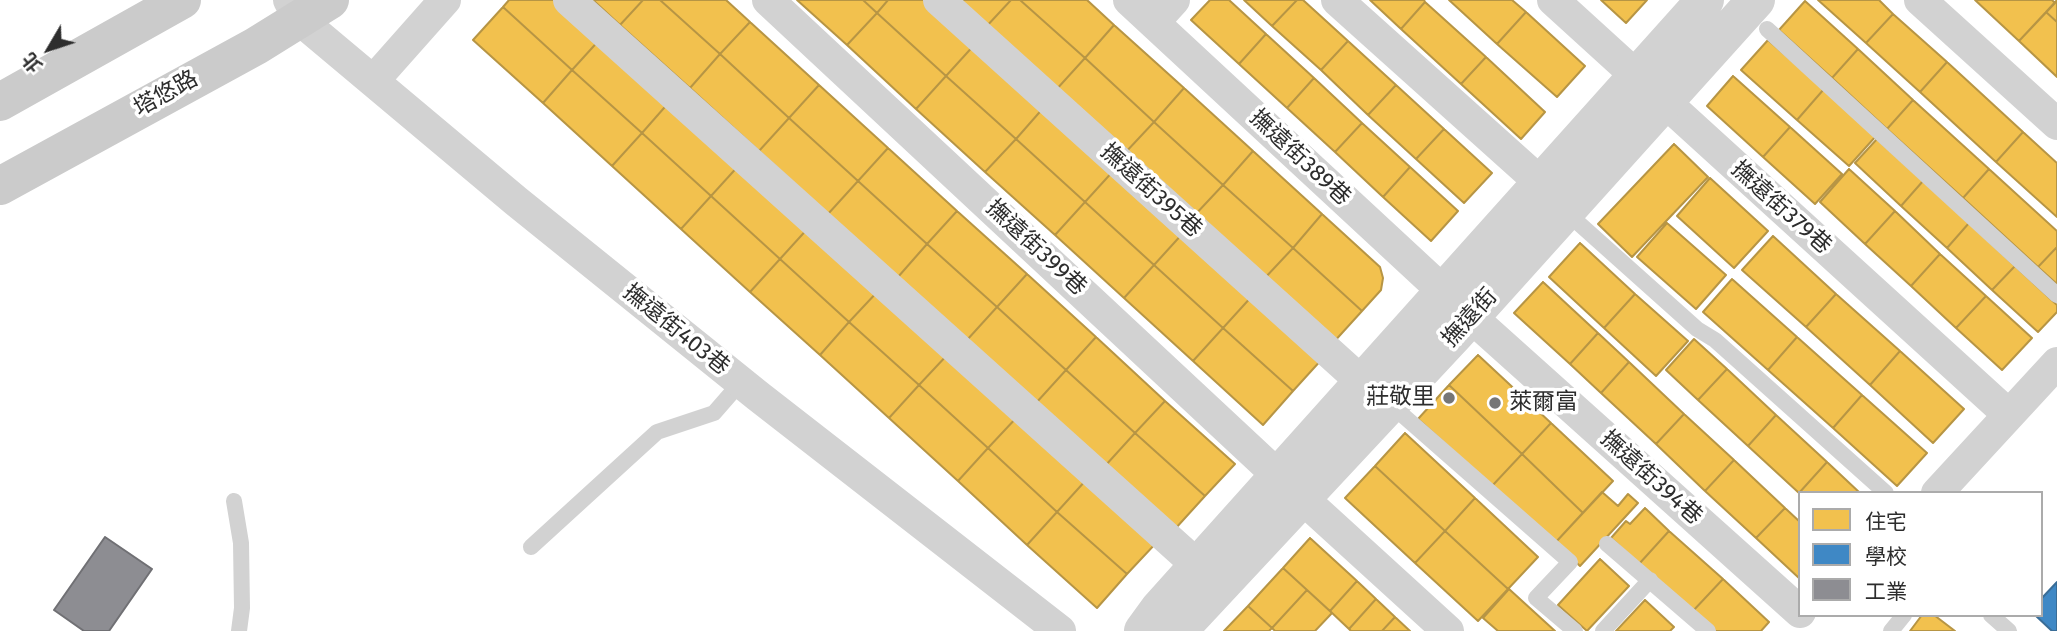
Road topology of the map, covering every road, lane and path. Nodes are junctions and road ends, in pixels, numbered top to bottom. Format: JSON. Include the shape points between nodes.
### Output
{"nodes":[{"id":1,"x":182,"y":0,"type":"edge"},
{"id":2,"x":445,"y":0,"type":"edge"},
{"id":3,"x":569,"y":0,"type":"edge"},
{"id":4,"x":768,"y":0,"type":"edge"},
{"id":5,"x":939,"y":0,"type":"edge"},
{"id":6,"x":1129,"y":0,"type":"edge"},
{"id":7,"x":1337,"y":0,"type":"edge"},
{"id":8,"x":1553,"y":0,"type":"edge"},
{"id":9,"x":1705,"y":0,"type":"edge"},
{"id":10,"x":1920,"y":0,"type":"edge"},
{"id":11,"x":306,"y":6,"type":"edge"},
{"id":12,"x":1164,"y":11,"type":"edge"},
{"id":13,"x":1761,"y":15,"type":"edge"},
{"id":14,"x":1637,"y":76,"type":"junction"},
{"id":15,"x":374,"y":80,"type":"junction"},
{"id":16,"x":0,"y":102,"type":"edge"},
{"id":17,"x":1664,"y":103,"type":"junction"},
{"id":18,"x":2057,"y":124,"type":"edge"},
{"id":19,"x":0,"y":186,"type":"edge"},
{"id":20,"x":1553,"y":197,"type":"junction"},
{"id":21,"x":2057,"y":295,"type":"edge"},
{"id":22,"x":1458,"y":304,"type":"junction"},
{"id":23,"x":2057,"y":363,"type":"edge"},
{"id":24,"x":741,"y":382,"type":"junction"},
{"id":25,"x":1376,"y":393,"type":"junction"},
{"id":26,"x":2009,"y":415,"type":"junction"},
{"id":27,"x":1290,"y":487,"type":"junction"},
{"id":28,"x":1884,"y":491,"type":"edge"},
{"id":29,"x":1939,"y":491,"type":"edge"},
{"id":30,"x":233,"y":501,"type":"dead end"},
{"id":31,"x":1607,"y":544,"type":"dead end"},
{"id":32,"x":531,"y":547,"type":"dead end"},
{"id":33,"x":1197,"y":565,"type":"junction"},
{"id":34,"x":1650,"y":580,"type":"junction"},
{"id":35,"x":1798,"y":609,"type":"edge"},
{"id":36,"x":1902,"y":617,"type":"edge"},
{"id":37,"x":1993,"y":617,"type":"edge"},
{"id":38,"x":1700,"y":629,"type":"edge"},
{"id":39,"x":239,"y":631,"type":"edge"},
{"id":40,"x":1060,"y":631,"type":"edge"},
{"id":41,"x":1143,"y":631,"type":"edge"},
{"id":42,"x":1178,"y":631,"type":"edge"},
{"id":43,"x":1448,"y":631,"type":"edge"},
{"id":44,"x":1575,"y":631,"type":"edge"},
{"id":45,"x":1603,"y":631,"type":"edge"},
{"id":46,"x":1891,"y":631,"type":"edge"},
{"id":47,"x":2009,"y":631,"type":"edge"}],
"edges":[{"from":1,"to":16,"type":"main road"},
{"from":2,"to":15,"type":"street"},
{"from":3,"to":33,"type":"street"},
{"from":4,"to":27,"type":"street","name":"撫遠街399巷"},
{"from":5,"to":25,"type":"street","name":"撫遠街395巷"},
{"from":6,"to":12,"type":"street","name":"撫遠街389巷"},
{"from":7,"to":20,"type":"street"},
{"from":8,"to":14,"type":"street","name":"撫遠街379巷"},
{"from":9,"to":14,"type":"street","name":"撫遠街"},
{"from":10,"to":18,"type":"street"},
{"from":11,"to":15,"type":"street","name":"撫遠街403巷"},
{"from":11,"to":19,"type":"main road","name":"塔悠路","via":[[256,47]]},
{"from":12,"to":22,"type":"street","name":"撫遠街389巷"},
{"from":13,"to":17,"type":"street","name":"撫遠街"},
{"from":13,"to":21,"type":"lane"},
{"from":14,"to":17,"type":"street","name":"撫遠街379巷"},
{"from":14,"to":20,"type":"street","name":"撫遠街"},
{"from":15,"to":24,"type":"street","name":"撫遠街403巷"},
{"from":17,"to":20,"type":"street","name":"撫遠街"},
{"from":17,"to":26,"type":"street","name":"撫遠街379巷"},
{"from":20,"to":22,"type":"street","name":"撫遠街"},
{"from":20,"to":28,"type":"lane"},
{"from":22,"to":25,"type":"street","name":"撫遠街"},
{"from":22,"to":35,"type":"street","name":"撫遠街394巷"},
{"from":23,"to":26,"type":"street"},
{"from":24,"to":32,"type":"lane","via":[[713,413],[657,432]]},
{"from":24,"to":40,"type":"street","name":"撫遠街403巷"},
{"from":25,"to":27,"type":"street","name":"撫遠街"},
{"from":25,"to":44,"type":"lane","via":[[1570,562],[1535,598]]},
{"from":26,"to":29,"type":"street"},
{"from":27,"to":33,"type":"street","name":"撫遠街"},
{"from":27,"to":42,"type":"street","name":"撫遠街"},
{"from":27,"to":43,"type":"street","name":"撫遠街399巷"},
{"from":30,"to":39,"type":"lane","via":[[242,543]]},
{"from":31,"to":34,"type":"lane"},
{"from":33,"to":41,"type":"street","name":"撫遠街"},
{"from":34,"to":38,"type":"lane"},
{"from":34,"to":45,"type":"lane"},
{"from":36,"to":46,"type":"lane"},
{"from":37,"to":47,"type":"lane"}]}
